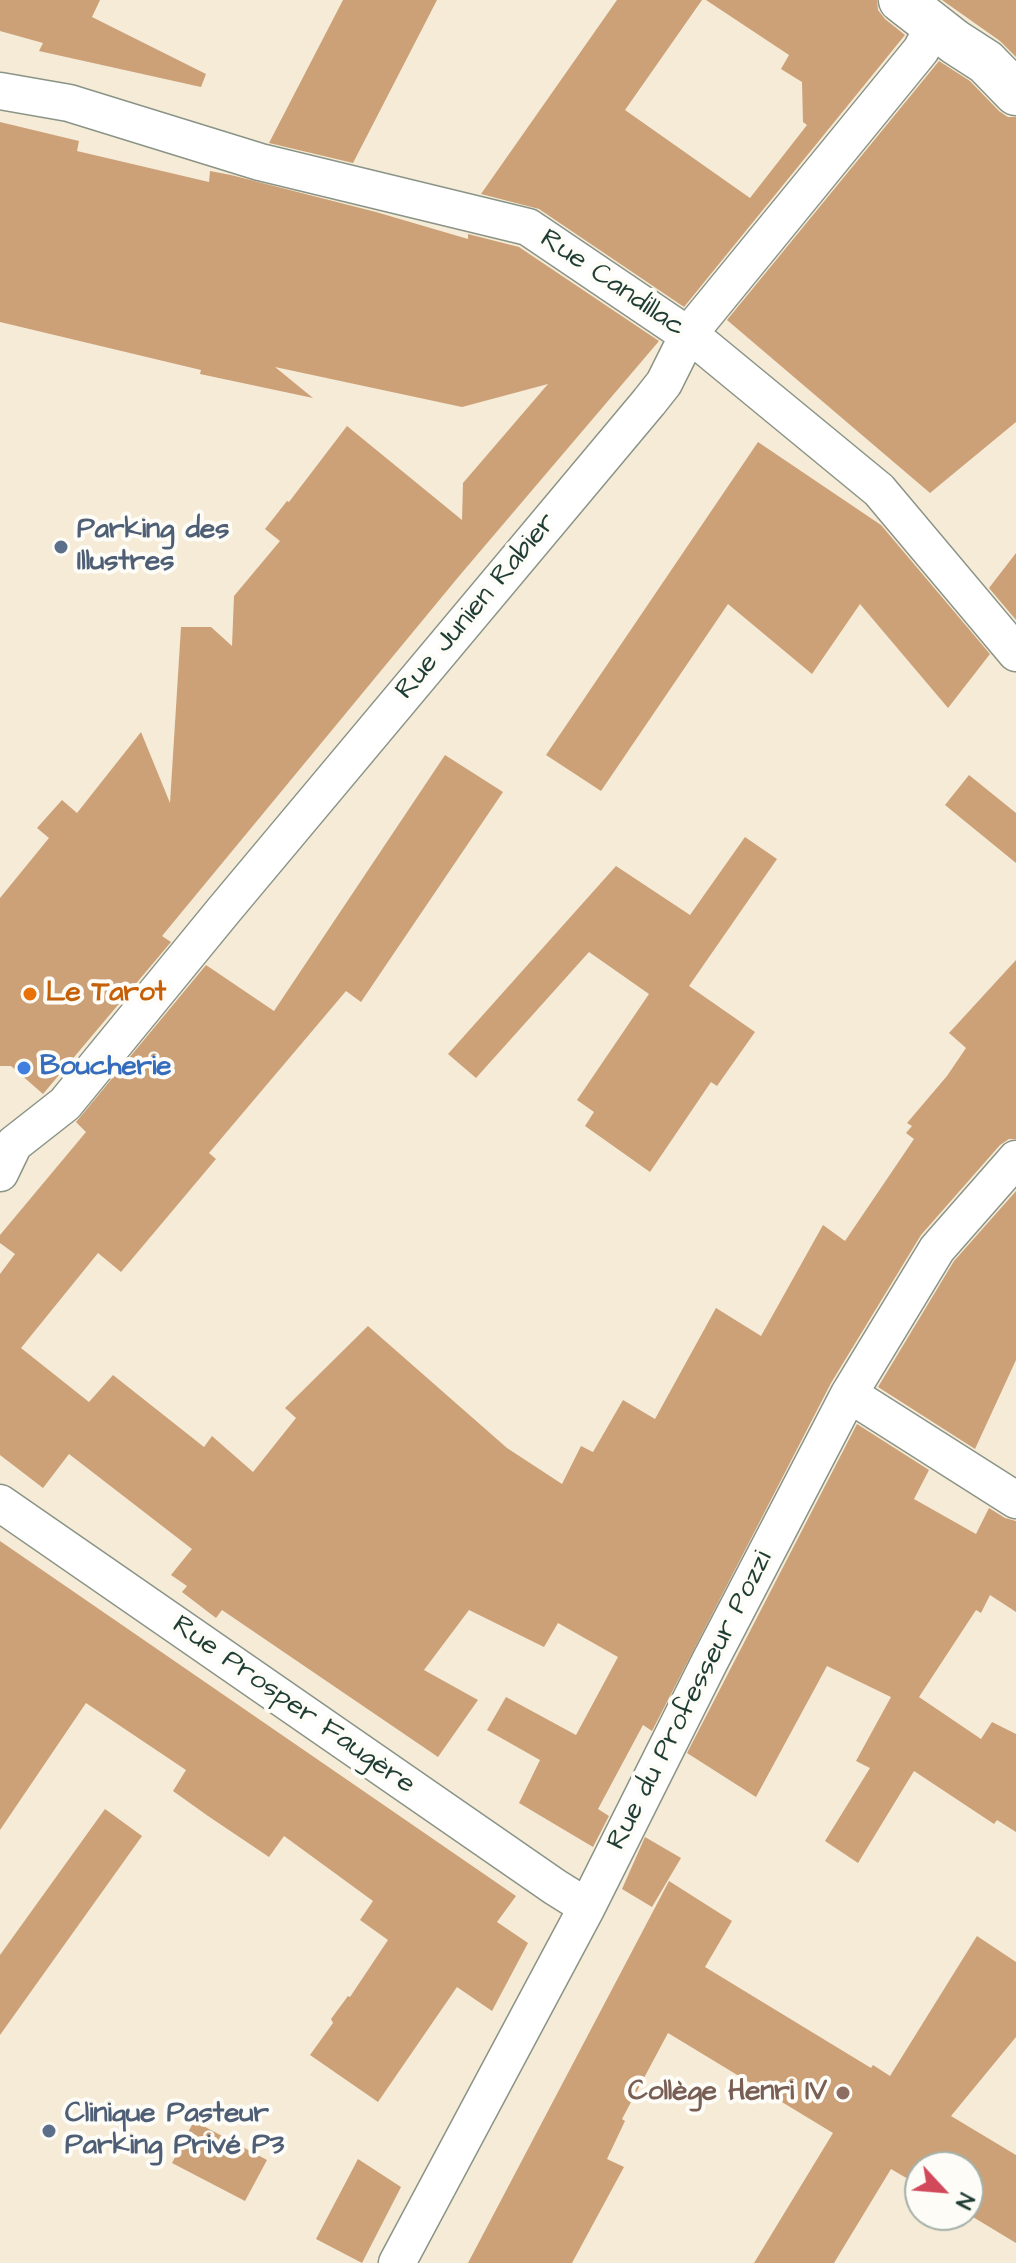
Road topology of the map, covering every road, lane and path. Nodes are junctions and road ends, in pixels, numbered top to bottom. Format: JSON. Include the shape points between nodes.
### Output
{"nodes":[{"id":1,"x":918,"y":12,"type":"edge"},
{"id":2,"x":0,"y":91,"type":"edge"},
{"id":3,"x":1016,"y":93,"type":"edge"},
{"id":4,"x":688,"y":335,"type":"junction"},
{"id":5,"x":1016,"y":653,"type":"edge"},
{"id":6,"x":5,"y":1146,"type":"edge"},
{"id":7,"x":1016,"y":1159,"type":"edge"},
{"id":8,"x":849,"y":1394,"type":"junction"},
{"id":9,"x":1016,"y":1500,"type":"edge"},
{"id":10,"x":0,"y":1503,"type":"edge"},
{"id":11,"x":587,"y":1907,"type":"junction"},
{"id":12,"x":402,"y":2261,"type":"edge"}],
"edges":[{"from":1,"to":3,"type":"main road","via":[[986,62]]},
{"from":1,"to":4,"type":"street","name":"Rue Junien Rabier","via":[[921,50]]},
{"from":2,"to":4,"type":"street","name":"Rue Candillac","via":[[69,103],[260,162],[528,227]]},
{"from":4,"to":5,"type":"street","name":"Rue Candillac","via":[[879,490]]},
{"from":4,"to":6,"type":"street","name":"Rue Junien Rabier","via":[[649,402],[65,1104]]},
{"from":7,"to":8,"type":"street","name":"Rue du Professeur Pozzi","via":[[937,1249]]},
{"from":8,"to":9,"type":"street"},
{"from":8,"to":11,"type":"street","name":"Rue du Professeur Pozzi"},
{"from":10,"to":11,"type":"street","name":"Rue Prosper Faugère"},
{"from":11,"to":12,"type":"street","name":"Rue du Professeur Pozzi"}]}
